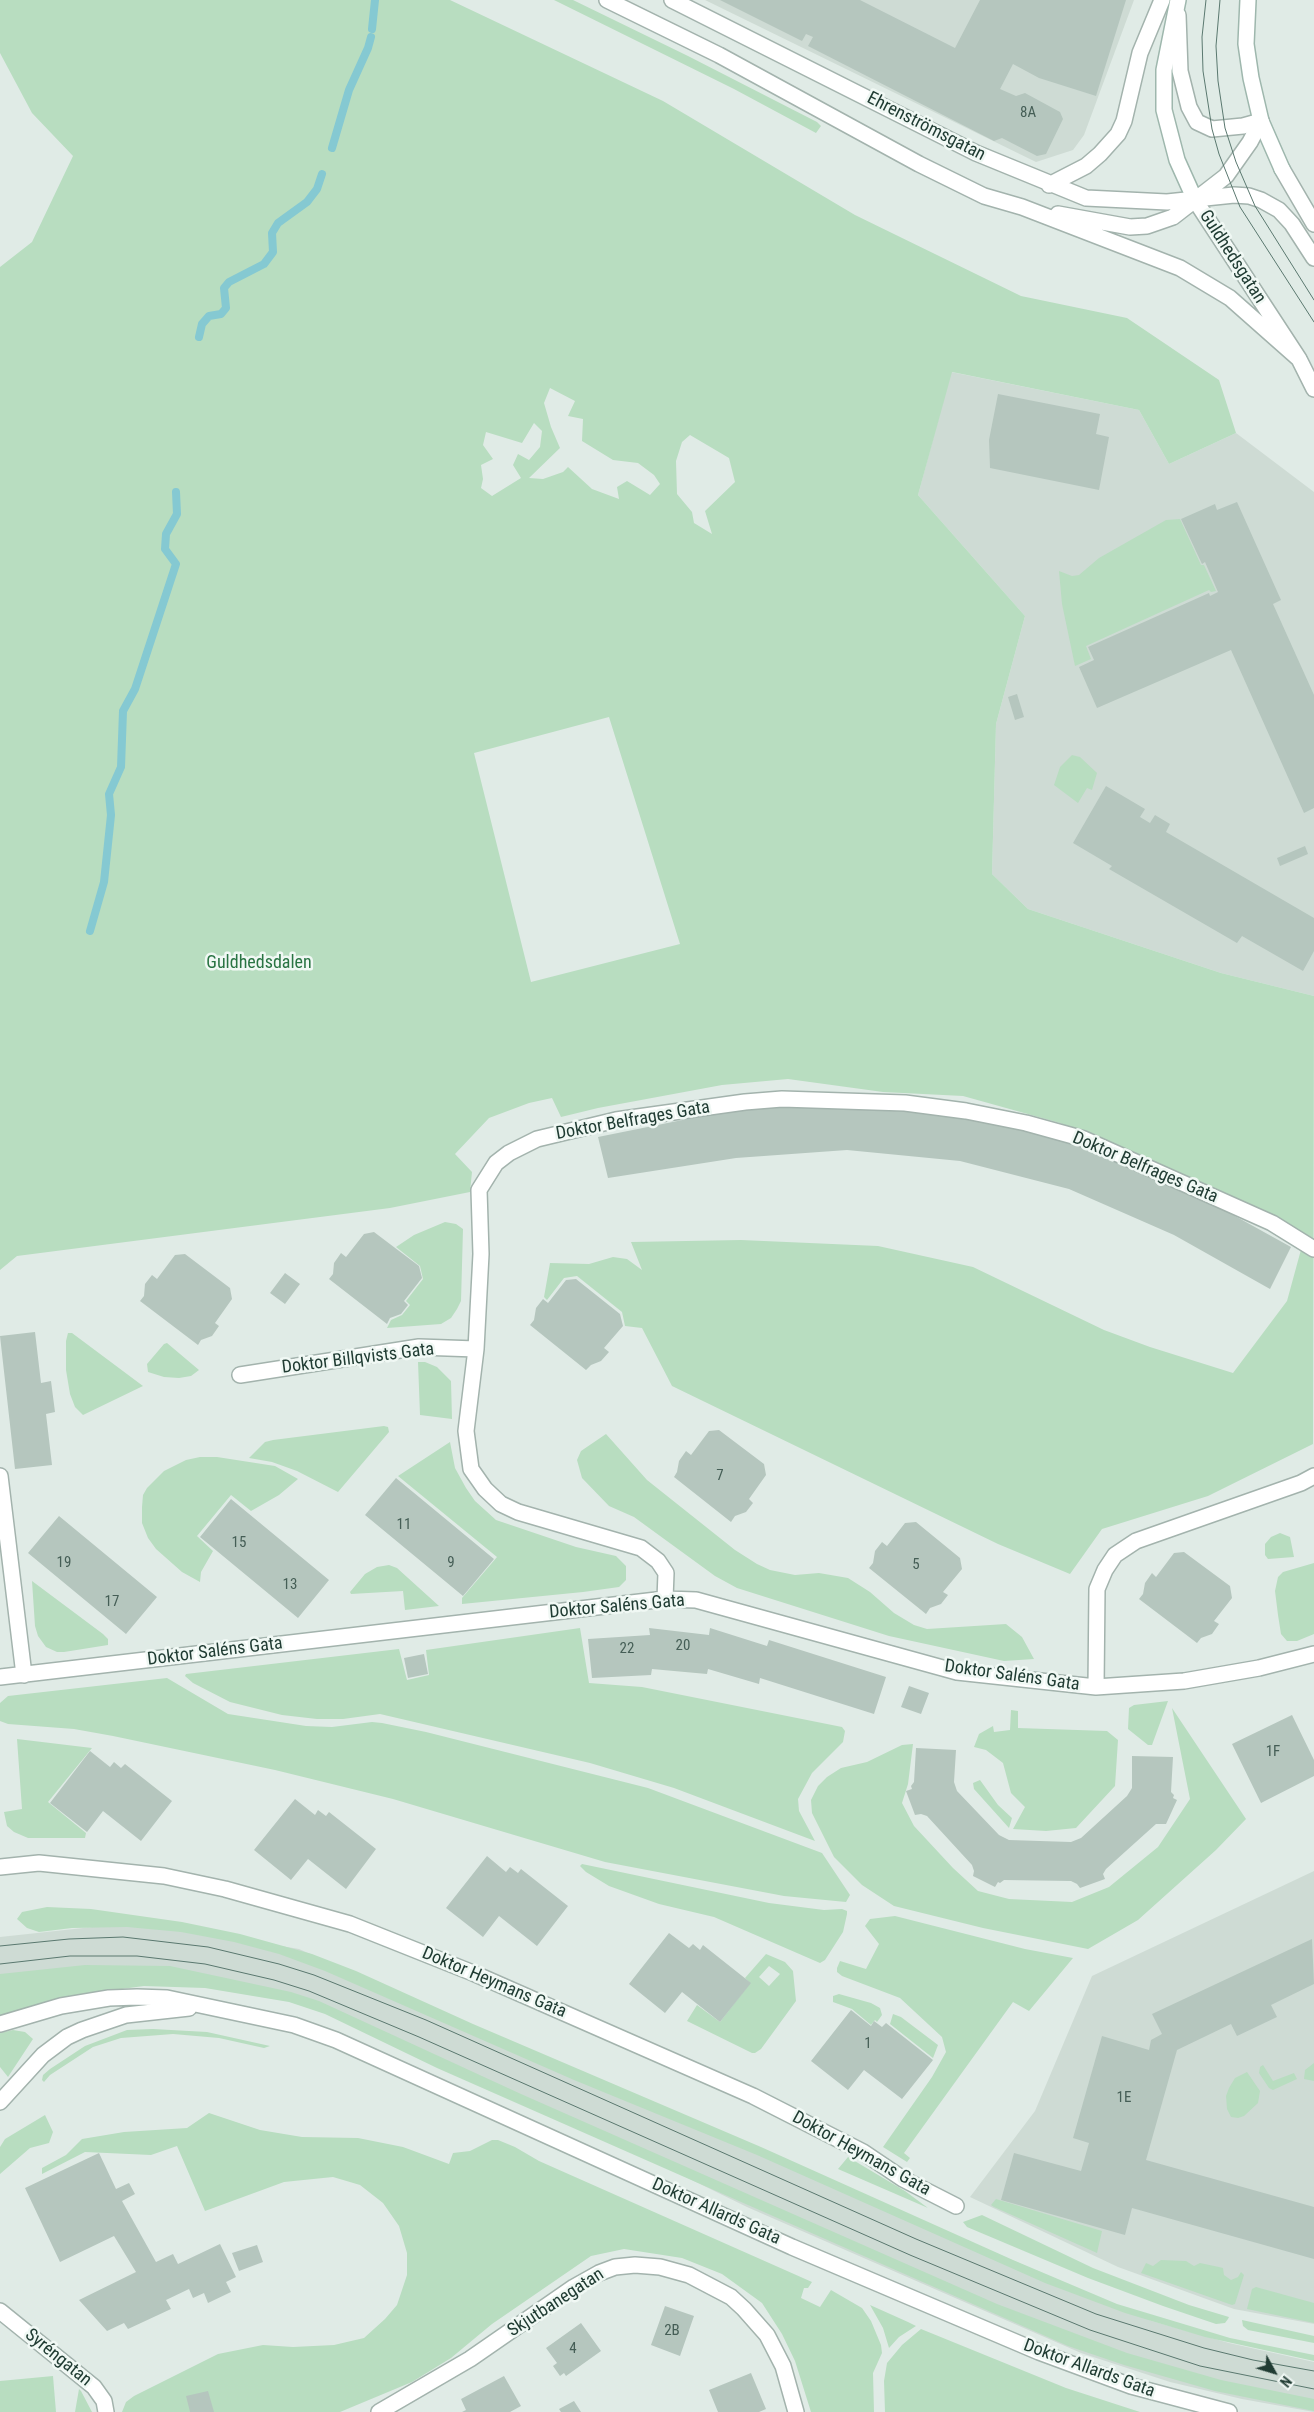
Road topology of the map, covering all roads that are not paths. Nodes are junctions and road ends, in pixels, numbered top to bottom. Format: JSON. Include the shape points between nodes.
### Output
{"nodes":[{"id":1,"x":607,"y":0,"type":"edge"},
{"id":2,"x":672,"y":0,"type":"edge"},
{"id":3,"x":1162,"y":0,"type":"edge"},
{"id":4,"x":1177,"y":0,"type":"edge"},
{"id":5,"x":1248,"y":0,"type":"edge"},
{"id":6,"x":1261,"y":121,"type":"junction"},
{"id":7,"x":1049,"y":185,"type":"junction"},
{"id":8,"x":1195,"y":200,"type":"junction"},
{"id":9,"x":1022,"y":208,"type":"junction"},
{"id":10,"x":1314,"y":224,"type":"edge"},
{"id":11,"x":1314,"y":258,"type":"edge"},
{"id":12,"x":1299,"y":359,"type":"junction"},
{"id":13,"x":1314,"y":389,"type":"edge"},
{"id":14,"x":1314,"y":1249,"type":"edge"},
{"id":15,"x":476,"y":1349,"type":"junction"},
{"id":16,"x":240,"y":1375,"type":"dead end"},
{"id":17,"x":0,"y":1476,"type":"edge"},
{"id":18,"x":1314,"y":1476,"type":"edge"},
{"id":19,"x":665,"y":1599,"type":"junction"},
{"id":20,"x":1314,"y":1654,"type":"edge"},
{"id":21,"x":24,"y":1675,"type":"junction"},
{"id":22,"x":0,"y":1677,"type":"edge"},
{"id":23,"x":1096,"y":1688,"type":"junction"},
{"id":24,"x":0,"y":1867,"type":"edge"},
{"id":25,"x":206,"y":2007,"type":"junction"},
{"id":26,"x":0,"y":2024,"type":"edge"},
{"id":27,"x":0,"y":2102,"type":"edge"},
{"id":28,"x":956,"y":2206,"type":"dead end"},
{"id":29,"x":0,"y":2311,"type":"edge"},
{"id":30,"x":106,"y":2412,"type":"edge"},
{"id":31,"x":380,"y":2412,"type":"edge"},
{"id":32,"x":796,"y":2412,"type":"edge"},
{"id":33,"x":1229,"y":2412,"type":"edge"}],
"edges":[{"from":1,"to":9,"type":"street","name":"Ehrenströmsgatan","via":[[719,55],[919,164],[984,196]]},
{"from":2,"to":7,"type":"street","name":"Ehrenströmsgatan","via":[[976,153]]},
{"from":3,"to":7,"type":"street","via":[[1140,53],[1118,134],[1086,166]]},
{"from":4,"to":6,"type":"street","via":[[1180,71],[1189,107],[1198,122],[1212,129]]},
{"from":4,"to":8,"type":"street","via":[[1164,70],[1164,110],[1177,160]]},
{"from":5,"to":6,"type":"street","via":[[1246,44],[1250,78]]},
{"from":6,"to":8,"type":"street","name":"Ehrenströmsgatan","via":[[1226,176]]},
{"from":6,"to":10,"type":"street","via":[[1282,168]]},
{"from":7,"to":8,"type":"street","name":"Ehrenströmsgatan","via":[[1086,198],[1167,202]]},
{"from":8,"to":9,"type":"street","name":"Ehrenströmsgatan","via":[[1173,217],[1147,226],[1130,227]]},
{"from":8,"to":11,"type":"street","name":"Guldhedsgatan","via":[[1234,195],[1262,200],[1279,210],[1292,224]]},
{"from":8,"to":12,"type":"street","name":"Guldhedsgatan"},
{"from":9,"to":12,"type":"street","name":"Ehrenströmsgatan","via":[[1180,268],[1207,282]]},
{"from":12,"to":13,"type":"street","name":"Guldhedsgatan"},
{"from":14,"to":15,"type":"street","name":"Doktor Belfrages Gata","via":[[1272,1223],[1084,1139],[1026,1123],[905,1103],[782,1099],[744,1102],[616,1120],[556,1134],[536,1139],[496,1163],[479,1190],[481,1254]]},
{"from":15,"to":16,"type":"street","name":"Doktor Billqvists Gata","via":[[419,1347]]},
{"from":15,"to":19,"type":"street","name":"Doktor Belfrages Gata","via":[[466,1431],[471,1469],[485,1489],[502,1504],[518,1512],[641,1548],[658,1561],[666,1573]]},
{"from":17,"to":21,"type":"street"},
{"from":18,"to":23,"type":"street","via":[[1136,1541],[1115,1555],[1097,1589]]},
{"from":19,"to":21,"type":"street","name":"Doktor Saléns Gata"},
{"from":19,"to":23,"type":"street","name":"Doktor Saléns Gata","via":[[696,1600],[957,1672]]},
{"from":20,"to":23,"type":"street","name":"Doktor Saléns Gata","via":[[1260,1668],[1184,1681]]},
{"from":21,"to":22,"type":"street","name":"Doktor Saléns Gata"},
{"from":24,"to":28,"type":"street","name":"Doktor Heymans Gata","via":[[39,1863],[164,1876],[225,1889],[350,1924],[473,1973],[753,2096],[863,2152],[903,2179]]},
{"from":25,"to":26,"type":"street","name":"Doktor Allards Gata","via":[[167,1998],[109,1998],[61,2006]]},
{"from":25,"to":27,"type":"street","name":"Doktor Allards Gata","via":[[126,2015],[82,2030],[43,2055]]},
{"from":25,"to":33,"type":"street","name":"Doktor Allards Gata","via":[[278,2020],[330,2038],[792,2247],[1003,2338],[1131,2386]]},
{"from":29,"to":30,"type":"street","name":"Syréngatan","via":[[94,2387],[104,2401]]},
{"from":31,"to":32,"type":"street","name":"Skjutbanegatan","via":[[470,2359],[599,2272],[635,2265],[689,2275],[731,2297],[766,2335],[783,2366]]}]}
